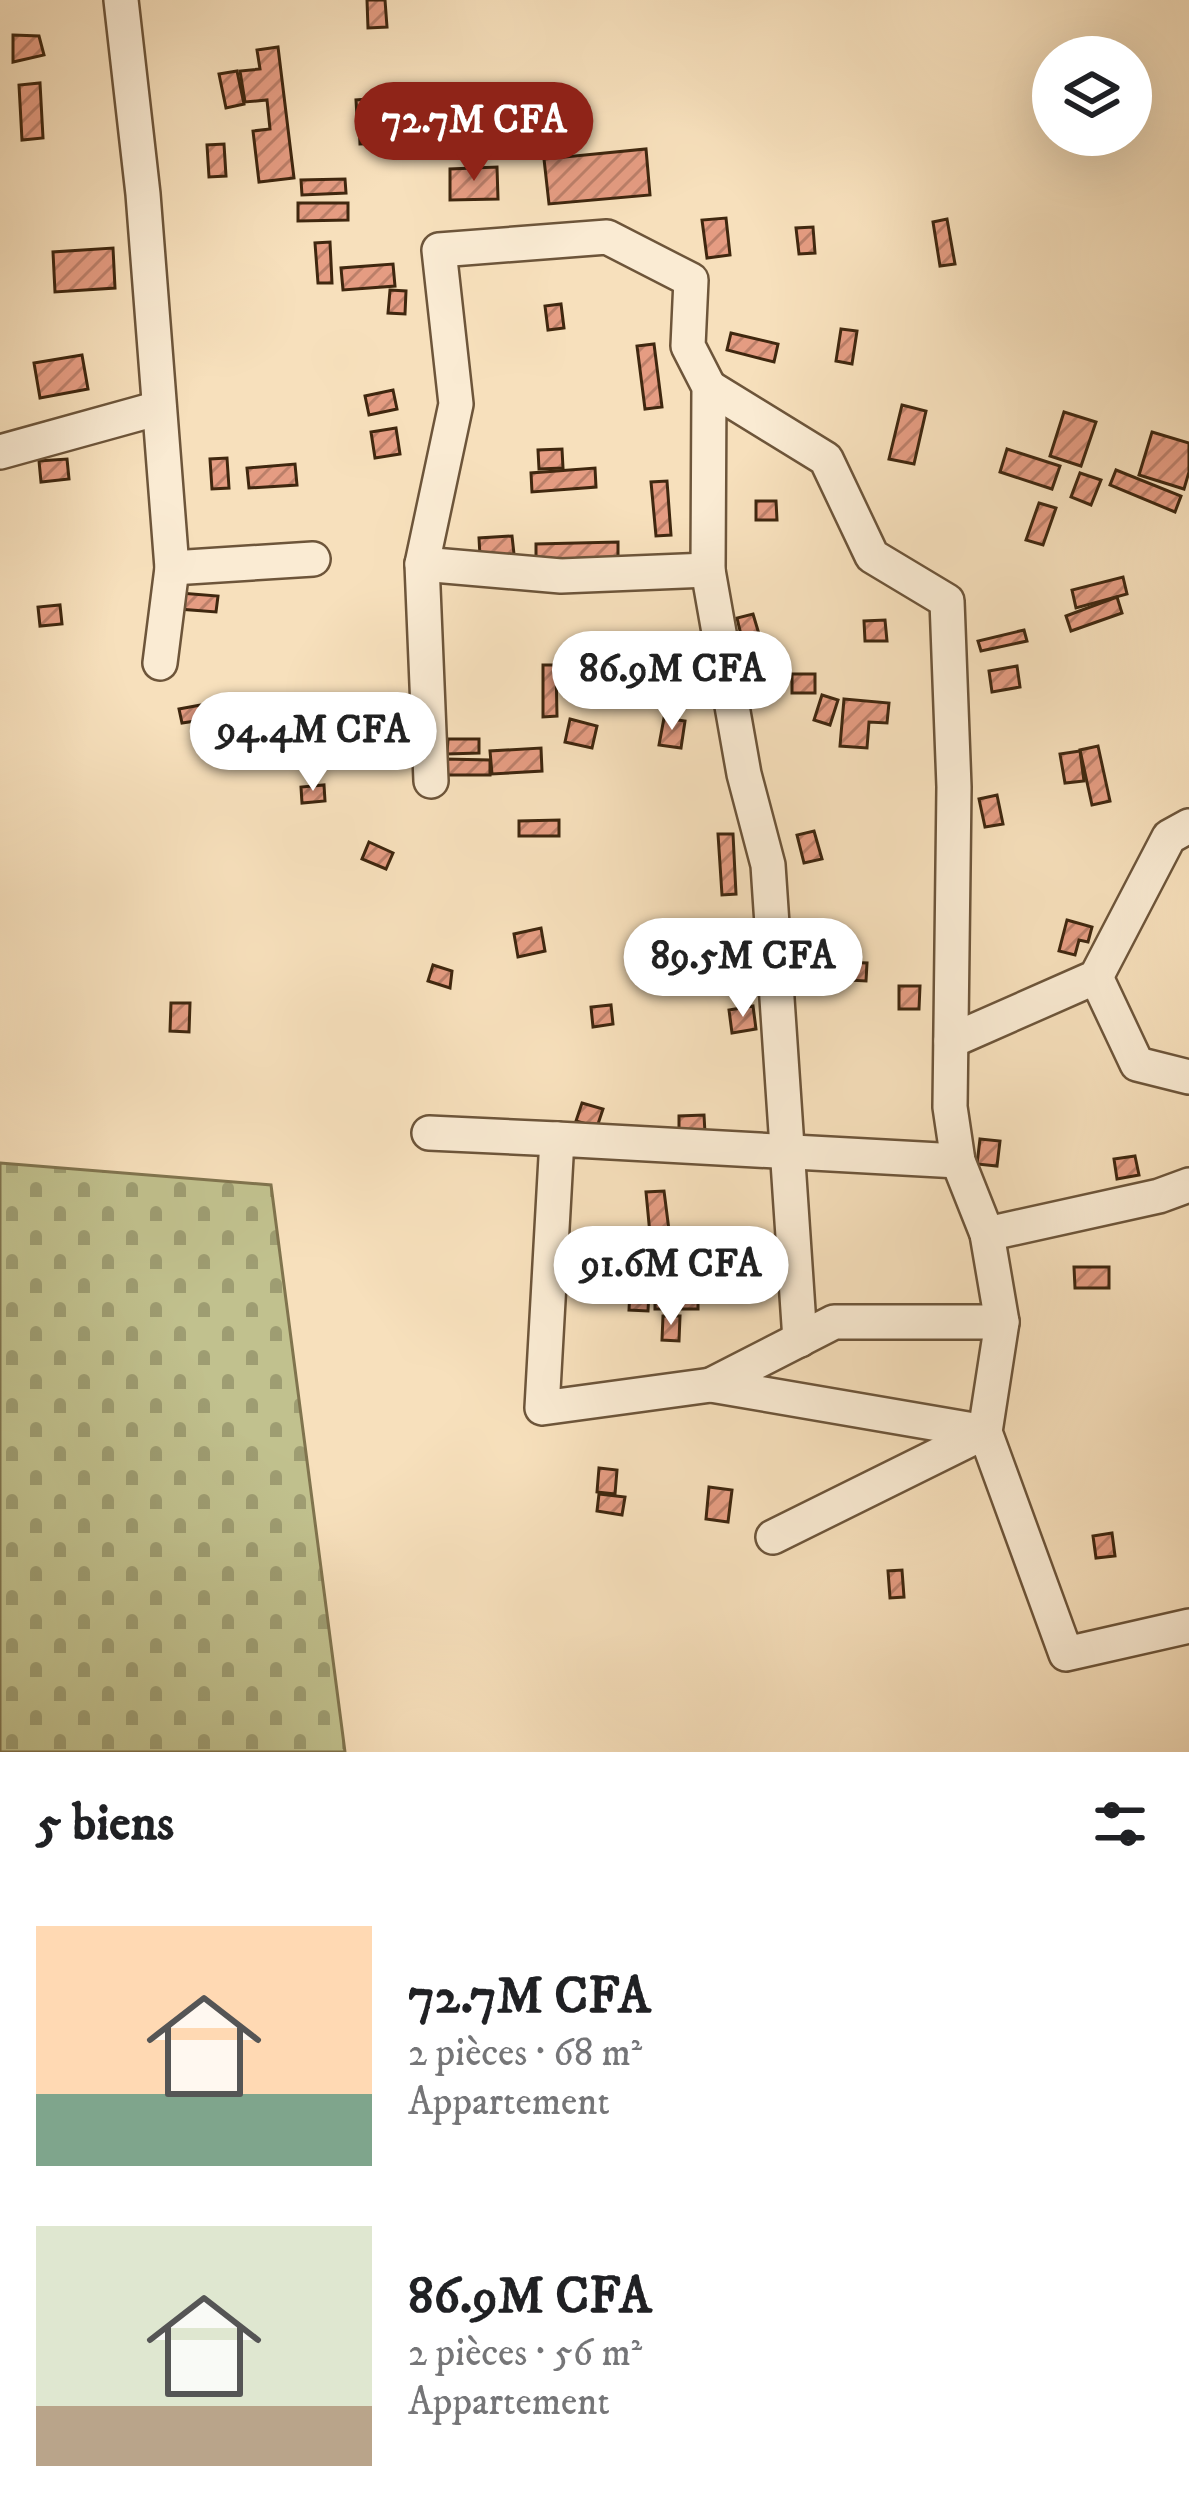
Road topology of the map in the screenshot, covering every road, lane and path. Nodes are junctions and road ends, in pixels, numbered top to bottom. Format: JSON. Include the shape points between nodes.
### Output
{"nodes":[{"id":1,"x":122,"y":0,"type":"edge"},
{"id":2,"x":709,"y":387,"type":"junction"},
{"id":3,"x":160,"y":408,"type":"junction"},
{"id":4,"x":0,"y":452,"type":"edge"},
{"id":5,"x":313,"y":559,"type":"dead end"},
{"id":6,"x":422,"y":564,"type":"junction"},
{"id":7,"x":172,"y":568,"type":"junction"},
{"id":8,"x":708,"y":570,"type":"junction"},
{"id":9,"x":160,"y":662,"type":"dead end"},
{"id":10,"x":431,"y":782,"type":"dead end"},
{"id":11,"x":1189,"y":826,"type":"edge"},
{"id":12,"x":1096,"y":977,"type":"junction"},
{"id":13,"x":951,"y":1041,"type":"junction"},
{"id":14,"x":1189,"y":1077,"type":"edge"},
{"id":15,"x":428,"y":1133,"type":"dead end"},
{"id":16,"x":557,"y":1139,"type":"junction"},
{"id":17,"x":787,"y":1152,"type":"junction"},
{"id":18,"x":958,"y":1161,"type":"junction"},
{"id":19,"x":1189,"y":1185,"type":"edge"},
{"id":20,"x":987,"y":1234,"type":"junction"},
{"id":21,"x":1002,"y":1322,"type":"junction"},
{"id":22,"x":800,"y":1340,"type":"junction"},
{"id":23,"x":711,"y":1385,"type":"junction"},
{"id":24,"x":985,"y":1432,"type":"junction"},
{"id":25,"x":773,"y":1537,"type":"dead end"},
{"id":26,"x":1189,"y":1626,"type":"edge"}],
"edges":[{"from":1,"to":3,"type":"street"},
{"from":2,"to":6,"type":"street","via":[[688,346],[691,280],[607,237],[439,250],[456,404]]},
{"from":2,"to":8,"type":"street"},
{"from":2,"to":13,"type":"street","via":[[826,459],[872,556],[947,601]]},
{"from":3,"to":4,"type":"street"},
{"from":3,"to":7,"type":"street"},
{"from":5,"to":7,"type":"street"},
{"from":6,"to":8,"type":"street","via":[[561,576]]},
{"from":6,"to":10,"type":"street"},
{"from":7,"to":9,"type":"street"},
{"from":8,"to":17,"type":"street","via":[[743,774],[768,866]]},
{"from":11,"to":12,"type":"street","via":[[1168,837]]},
{"from":12,"to":13,"type":"street"},
{"from":12,"to":14,"type":"street","via":[[1137,1064]]},
{"from":13,"to":18,"type":"street"},
{"from":15,"to":16,"type":"street"},
{"from":16,"to":17,"type":"street"},
{"from":16,"to":23,"type":"street","via":[[542,1408]]},
{"from":17,"to":18,"type":"street"},
{"from":17,"to":22,"type":"street"},
{"from":18,"to":20,"type":"street"},
{"from":19,"to":20,"type":"street"},
{"from":20,"to":21,"type":"street"},
{"from":21,"to":22,"type":"street","via":[[834,1322]]},
{"from":21,"to":24,"type":"street"},
{"from":22,"to":23,"type":"street"},
{"from":23,"to":24,"type":"street"},
{"from":24,"to":25,"type":"street"},
{"from":24,"to":26,"type":"street","via":[[1066,1654]]}]}
